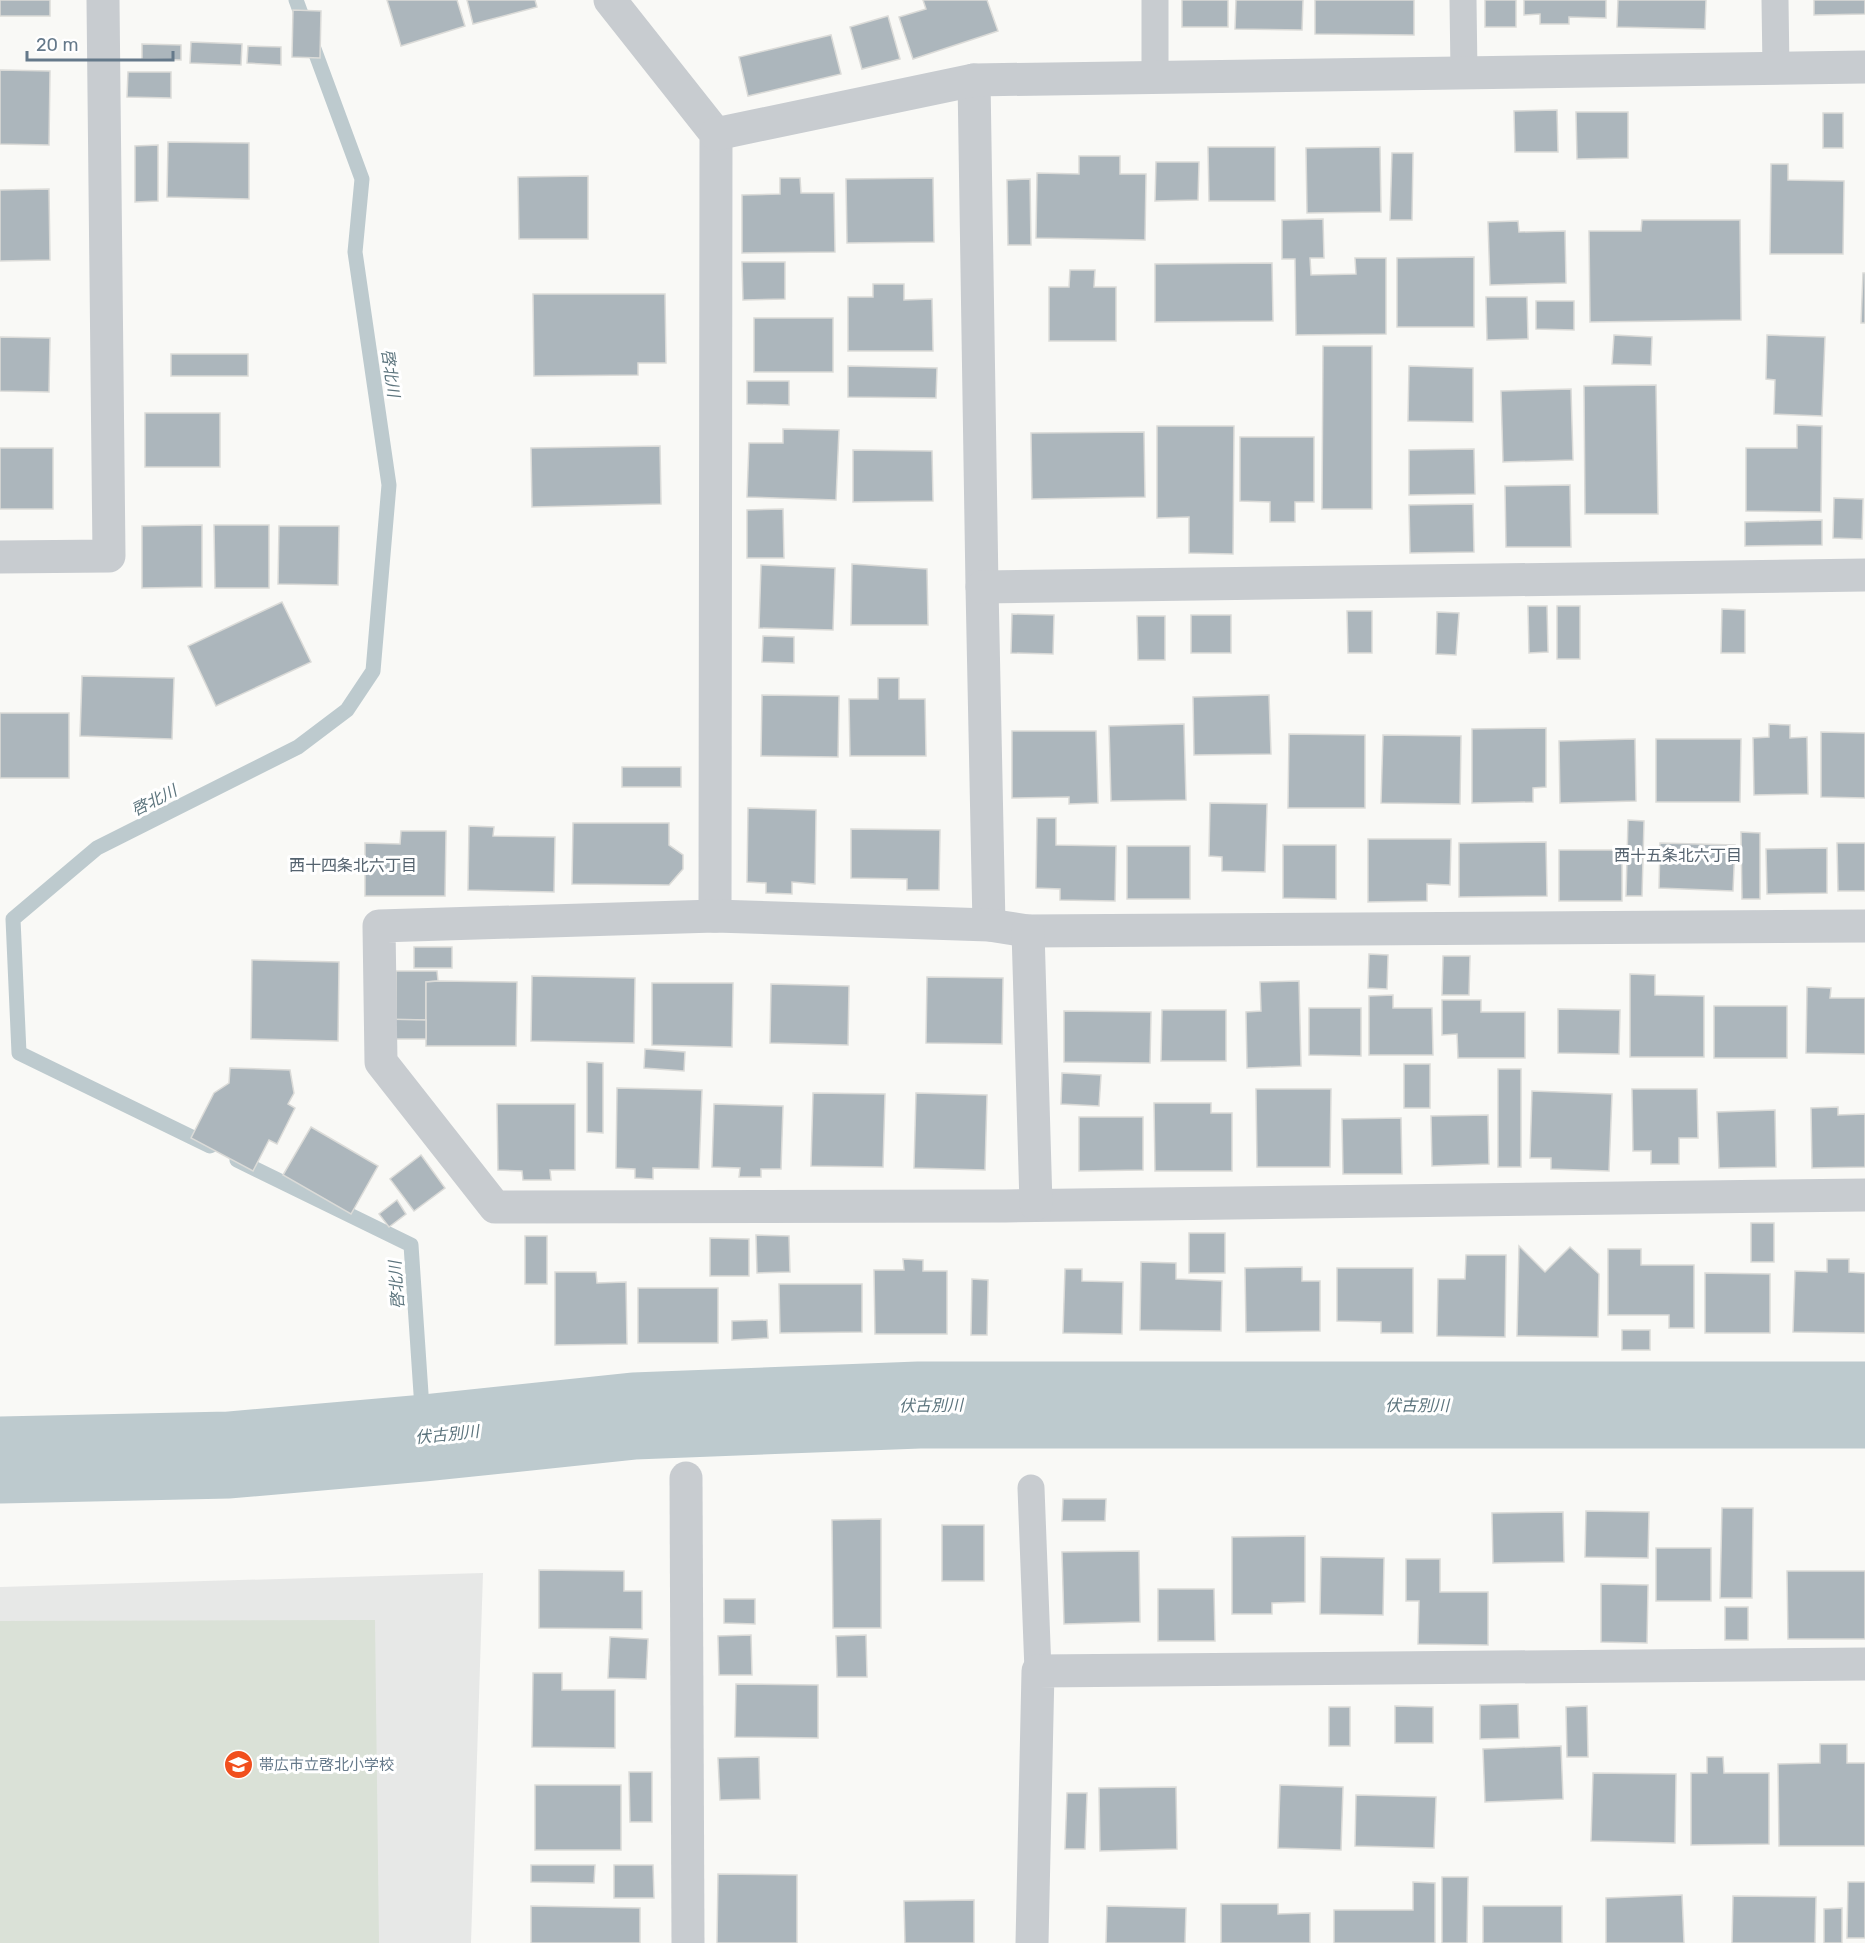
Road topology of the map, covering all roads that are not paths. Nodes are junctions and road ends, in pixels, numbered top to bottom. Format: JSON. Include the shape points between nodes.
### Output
{"nodes":[{"id":1,"x":103,"y":0,"type":"edge"},
{"id":2,"x":610,"y":0,"type":"edge"},
{"id":3,"x":1155,"y":0,"type":"edge"},
{"id":4,"x":1463,"y":0,"type":"edge"},
{"id":5,"x":1775,"y":0,"type":"edge"},
{"id":6,"x":1865,"y":67,"type":"edge"},
{"id":7,"x":1776,"y":69,"type":"junction"},
{"id":8,"x":1464,"y":73,"type":"junction"},
{"id":9,"x":1155,"y":77,"type":"junction"},
{"id":10,"x":974,"y":80,"type":"junction"},
{"id":11,"x":716,"y":134,"type":"junction"},
{"id":12,"x":0,"y":557,"type":"edge"},
{"id":13,"x":1865,"y":575,"type":"edge"},
{"id":14,"x":982,"y":587,"type":"junction"},
{"id":15,"x":715,"y":916,"type":"junction"},
{"id":16,"x":989,"y":925,"type":"junction"},
{"id":17,"x":1865,"y":926,"type":"edge"},
{"id":18,"x":1028,"y":931,"type":"junction"},
{"id":19,"x":1865,"y":1195,"type":"edge"},
{"id":20,"x":1036,"y":1204,"type":"junction"},
{"id":21,"x":686,"y":1478,"type":"dead end"},
{"id":22,"x":1031,"y":1488,"type":"dead end"},
{"id":23,"x":1865,"y":1664,"type":"edge"},
{"id":24,"x":1038,"y":1671,"type":"junction"},
{"id":25,"x":688,"y":1943,"type":"edge"},
{"id":26,"x":1032,"y":1943,"type":"edge"}],
"edges":[{"from":1,"to":12,"type":"street","via":[[109,556]]},
{"from":2,"to":11,"type":"street"},
{"from":3,"to":9,"type":"lane"},
{"from":4,"to":8,"type":"lane"},
{"from":5,"to":7,"type":"lane"},
{"from":6,"to":7,"type":"street"},
{"from":7,"to":8,"type":"street"},
{"from":8,"to":9,"type":"street"},
{"from":9,"to":10,"type":"street"},
{"from":10,"to":11,"type":"street"},
{"from":10,"to":14,"type":"street"},
{"from":11,"to":15,"type":"street"},
{"from":13,"to":14,"type":"street"},
{"from":14,"to":16,"type":"street"},
{"from":15,"to":16,"type":"street"},
{"from":15,"to":20,"type":"street","via":[[379,926],[381,1062],[495,1208]]},
{"from":16,"to":18,"type":"street"},
{"from":17,"to":18,"type":"street"},
{"from":18,"to":20,"type":"street"},
{"from":19,"to":20,"type":"street"},
{"from":21,"to":25,"type":"street"},
{"from":22,"to":24,"type":"lane"},
{"from":23,"to":24,"type":"street"},
{"from":24,"to":26,"type":"street"}]}
